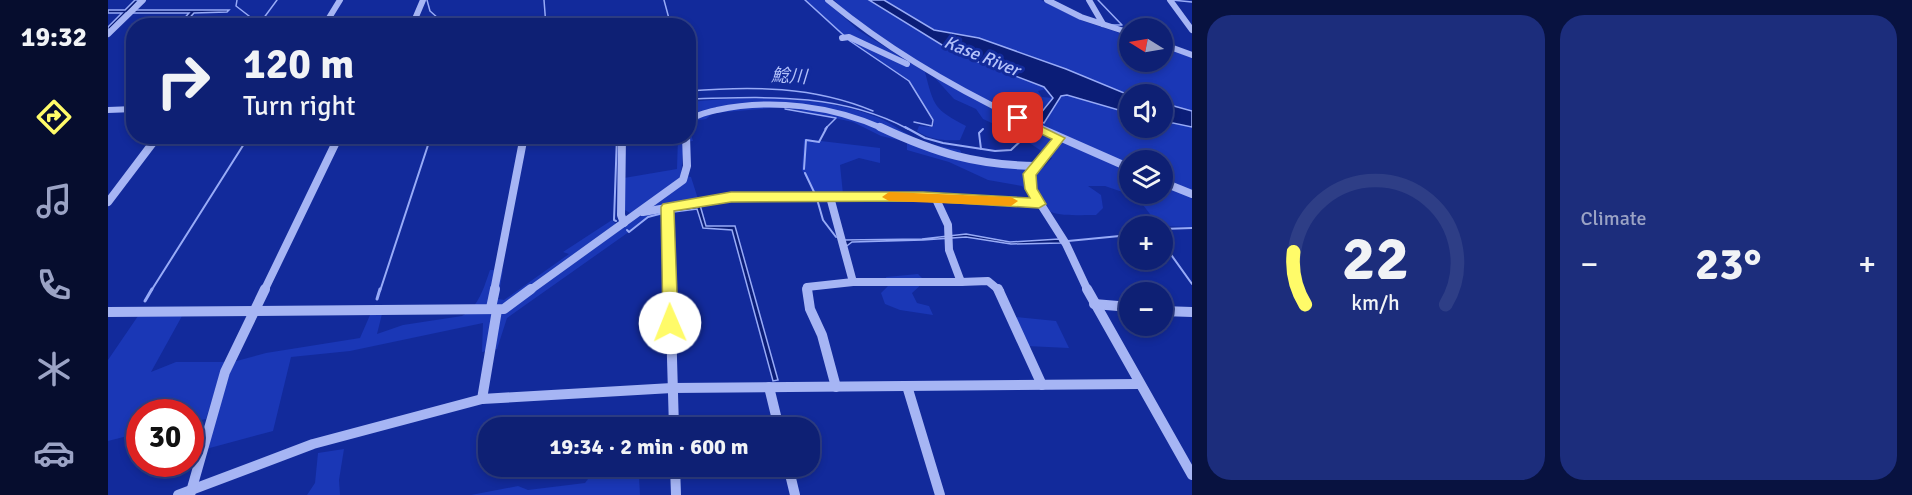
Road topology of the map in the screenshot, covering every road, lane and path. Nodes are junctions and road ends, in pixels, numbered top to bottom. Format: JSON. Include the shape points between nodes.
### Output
{"nodes":[{"id":1,"x":143,"y":0,"type":"edge"},
{"id":2,"x":340,"y":0,"type":"edge"},
{"id":3,"x":423,"y":0,"type":"edge"},
{"id":4,"x":828,"y":0,"type":"edge"},
{"id":5,"x":1047,"y":0,"type":"edge"},
{"id":6,"x":1089,"y":0,"type":"edge"},
{"id":7,"x":1170,"y":0,"type":"edge"},
{"id":8,"x":329,"y":18,"type":"edge"},
{"id":9,"x":415,"y":18,"type":"edge"},
{"id":10,"x":1103,"y":24,"type":"junction"},
{"id":11,"x":1119,"y":29,"type":"edge"},
{"id":12,"x":1192,"y":30,"type":"edge"},
{"id":13,"x":108,"y":34,"type":"edge"},
{"id":14,"x":846,"y":38,"type":"dead end"},
{"id":15,"x":1173,"y":48,"type":"edge"},
{"id":16,"x":1192,"y":55,"type":"edge"},
{"id":17,"x":919,"y":67,"type":"junction"},
{"id":18,"x":126,"y":109,"type":"edge"},
{"id":19,"x":108,"y":110,"type":"edge"},
{"id":20,"x":696,"y":117,"type":"edge"},
{"id":21,"x":1059,"y":138,"type":"junction"},
{"id":22,"x":152,"y":144,"type":"edge"},
{"id":23,"x":335,"y":144,"type":"edge"},
{"id":24,"x":523,"y":144,"type":"edge"},
{"id":25,"x":622,"y":144,"type":"edge"},
{"id":26,"x":686,"y":144,"type":"edge"},
{"id":27,"x":1119,"y":163,"type":"edge"},
{"id":28,"x":1037,"y":166,"type":"junction"},
{"id":29,"x":1173,"y":186,"type":"edge"},
{"id":30,"x":1192,"y":194,"type":"edge"},
{"id":31,"x":828,"y":197,"type":"junction"},
{"id":32,"x":934,"y":197,"type":"junction"},
{"id":33,"x":108,"y":202,"type":"edge"},
{"id":34,"x":1039,"y":204,"type":"junction"},
{"id":35,"x":667,"y":207,"type":"junction"},
{"id":36,"x":640,"y":213,"type":"junction"},
{"id":37,"x":624,"y":223,"type":"junction"},
{"id":38,"x":834,"y":232,"type":"dead end"},
{"id":39,"x":853,"y":282,"type":"junction"},
{"id":40,"x":961,"y":282,"type":"junction"},
{"id":41,"x":1094,"y":304,"type":"junction"},
{"id":42,"x":1119,"y":306,"type":"edge"},
{"id":43,"x":494,"y":309,"type":"junction"},
{"id":44,"x":254,"y":311,"type":"junction"},
{"id":45,"x":1173,"y":311,"type":"edge"},
{"id":46,"x":108,"y":312,"type":"edge"},
{"id":47,"x":1192,"y":312,"type":"edge"},
{"id":48,"x":1139,"y":384,"type":"junction"},
{"id":49,"x":1042,"y":385,"type":"junction"},
{"id":50,"x":907,"y":386,"type":"junction"},
{"id":51,"x":769,"y":387,"type":"junction"},
{"id":52,"x":836,"y":387,"type":"junction"},
{"id":53,"x":672,"y":388,"type":"junction"},
{"id":54,"x":482,"y":399,"type":"junction"},
{"id":55,"x":673,"y":417,"type":"edge"},
{"id":56,"x":776,"y":417,"type":"edge"},
{"id":57,"x":1192,"y":475,"type":"edge"},
{"id":58,"x":675,"y":477,"type":"edge"},
{"id":59,"x":791,"y":477,"type":"edge"},
{"id":60,"x":190,"y":493,"type":"edge"},
{"id":61,"x":178,"y":495,"type":"edge"},
{"id":62,"x":676,"y":495,"type":"edge"},
{"id":63,"x":795,"y":495,"type":"edge"},
{"id":64,"x":940,"y":495,"type":"edge"}],
"edges":[{"from":1,"to":13,"type":"street"},
{"from":2,"to":8,"type":"street"},
{"from":3,"to":9,"type":"street"},
{"from":4,"to":17,"type":"street"},
{"from":5,"to":10,"type":"street"},
{"from":6,"to":10,"type":"street"},
{"from":7,"to":12,"type":"street"},
{"from":10,"to":11,"type":"street"},
{"from":14,"to":17,"type":"street"},
{"from":15,"to":16,"type":"street"},
{"from":17,"to":21,"type":"street","via":[[1008,116]]},
{"from":18,"to":19,"type":"street"},
{"from":20,"to":28,"type":"street","via":[[731,106],[796,105],[858,118],[927,148],[977,162]]},
{"from":21,"to":27,"type":"street"},
{"from":21,"to":28,"type":"street"},
{"from":22,"to":33,"type":"street"},
{"from":23,"to":44,"type":"street"},
{"from":24,"to":43,"type":"street"},
{"from":25,"to":37,"type":"street"},
{"from":26,"to":36,"type":"street","via":[[683,180]]},
{"from":28,"to":34,"type":"street","via":[[1028,180]]},
{"from":29,"to":30,"type":"street"},
{"from":31,"to":32,"type":"street"},
{"from":31,"to":35,"type":"street","via":[[731,197]]},
{"from":31,"to":38,"type":"street"},
{"from":31,"to":39,"type":"street"},
{"from":32,"to":34,"type":"street"},
{"from":32,"to":40,"type":"street","via":[[948,225]]},
{"from":34,"to":41,"type":"street","via":[[1066,244]]},
{"from":35,"to":36,"type":"street"},
{"from":35,"to":53,"type":"street"},
{"from":36,"to":37,"type":"street"},
{"from":37,"to":43,"type":"street","via":[[504,309]]},
{"from":39,"to":40,"type":"street"},
{"from":39,"to":52,"type":"street","via":[[807,287],[810,309],[822,335]]},
{"from":40,"to":49,"type":"street","via":[[988,281],[1000,291]]},
{"from":41,"to":42,"type":"street"},
{"from":41,"to":48,"type":"street"},
{"from":43,"to":44,"type":"street"},
{"from":43,"to":54,"type":"street"},
{"from":44,"to":46,"type":"street"},
{"from":44,"to":60,"type":"street","via":[[225,372]]},
{"from":45,"to":47,"type":"street"},
{"from":48,"to":49,"type":"street"},
{"from":48,"to":57,"type":"street"},
{"from":49,"to":50,"type":"street"},
{"from":50,"to":52,"type":"street"},
{"from":50,"to":64,"type":"street"},
{"from":51,"to":52,"type":"street"},
{"from":51,"to":53,"type":"street"},
{"from":51,"to":56,"type":"street"},
{"from":53,"to":54,"type":"street"},
{"from":53,"to":55,"type":"street"},
{"from":54,"to":60,"type":"street","via":[[313,444]]},
{"from":58,"to":62,"type":"street"},
{"from":59,"to":63,"type":"street"},
{"from":60,"to":61,"type":"street"}]}
